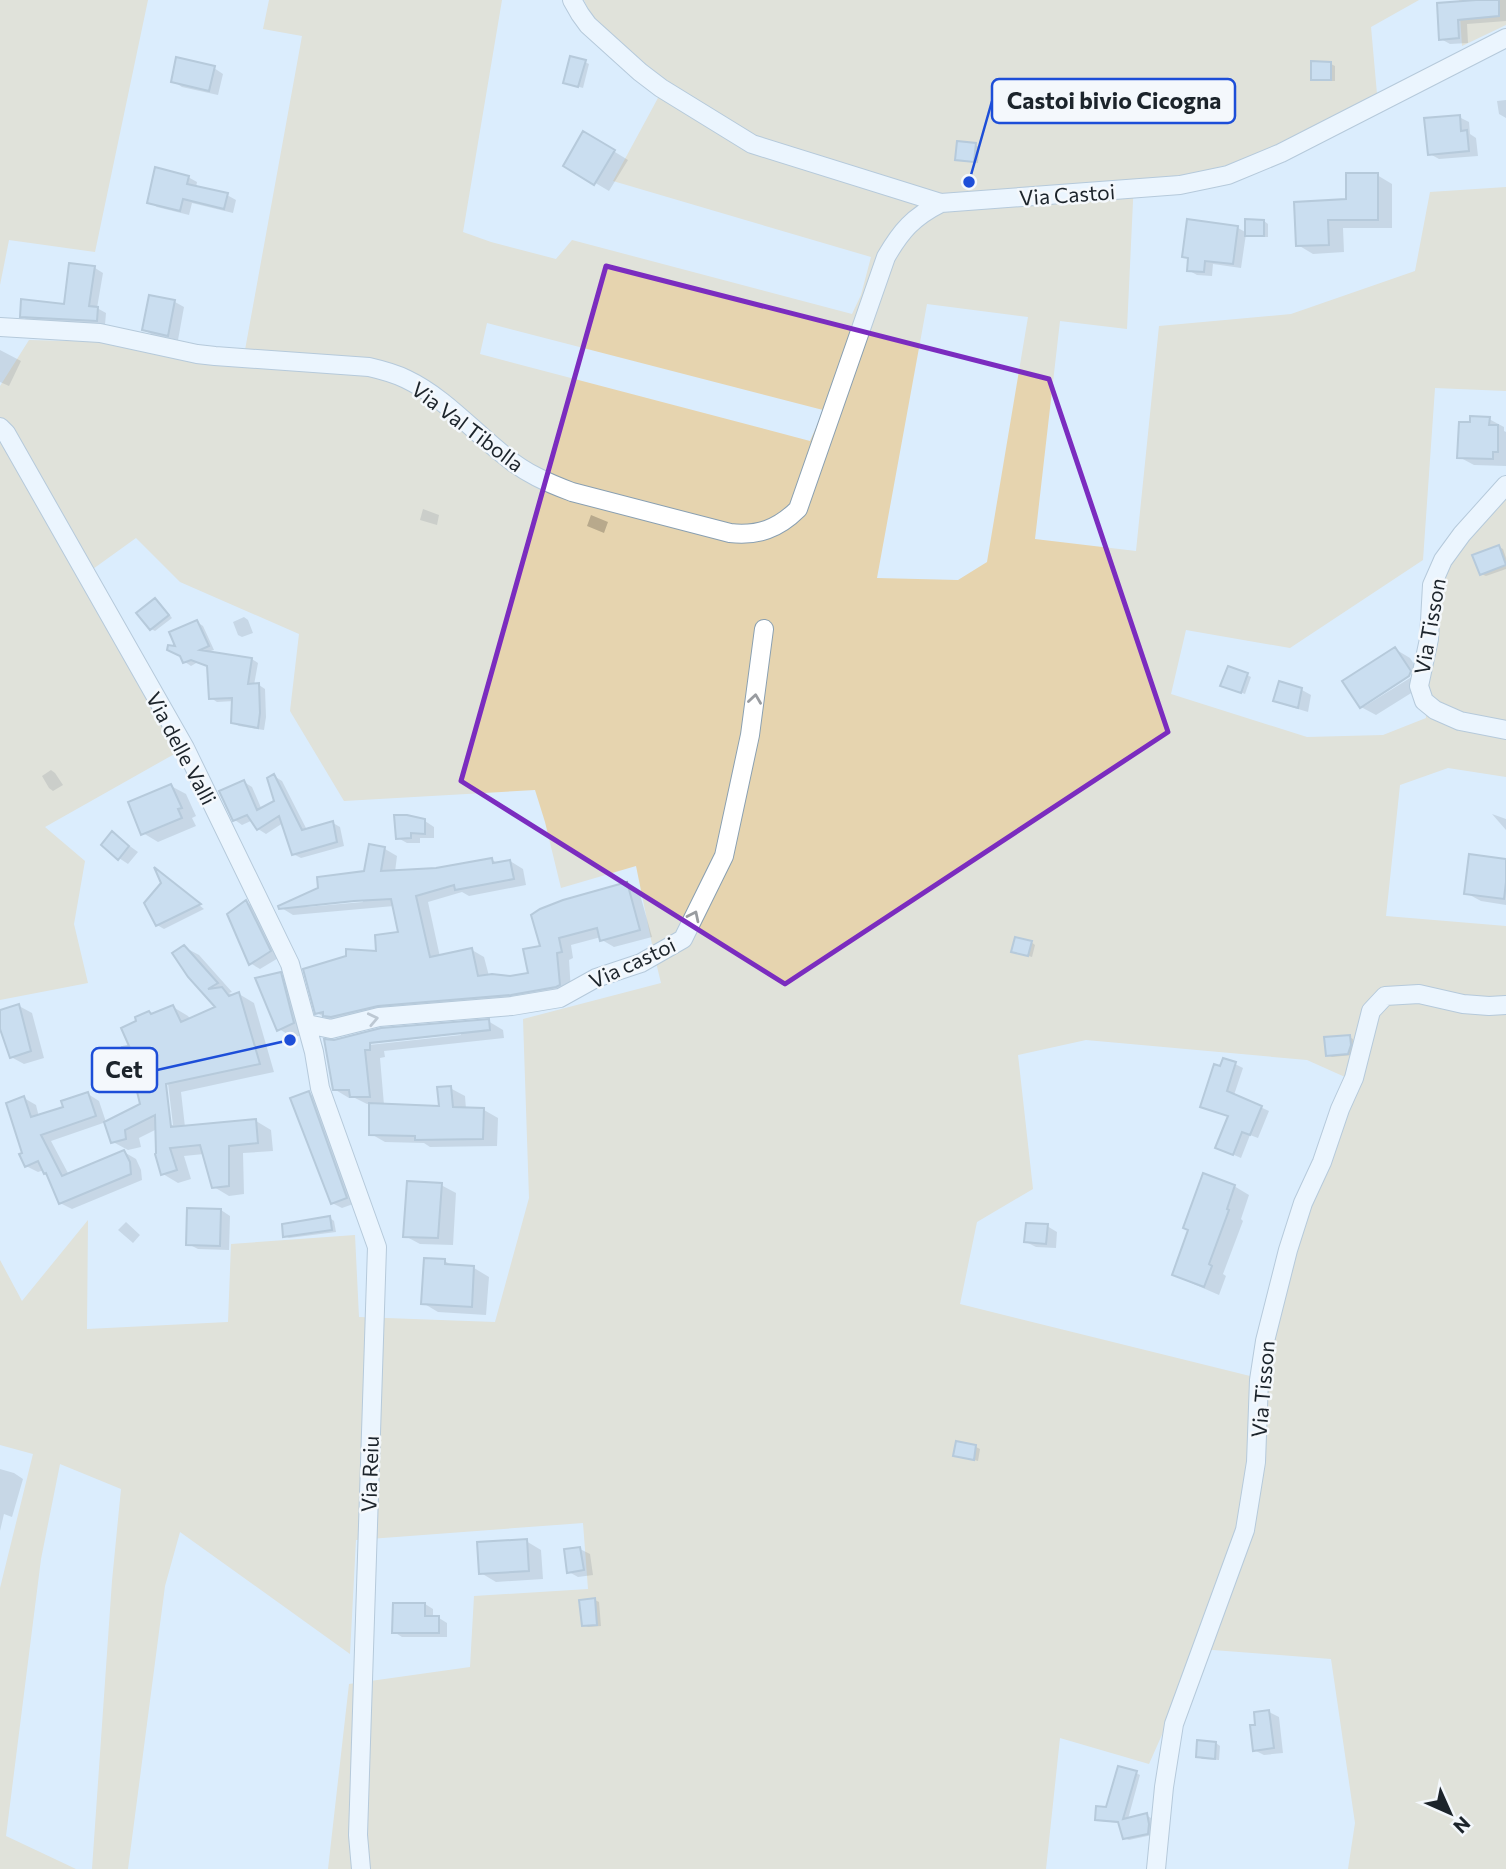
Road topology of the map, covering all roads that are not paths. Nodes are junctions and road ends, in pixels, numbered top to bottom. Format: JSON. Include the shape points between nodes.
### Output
{"nodes":[{"id":1,"x":572,"y":0,"type":"edge"},
{"id":2,"x":1506,"y":38,"type":"edge"},
{"id":3,"x":941,"y":203,"type":"junction"},
{"id":4,"x":0,"y":327,"type":"edge"},
{"id":5,"x":0,"y":428,"type":"edge"},
{"id":6,"x":1506,"y":485,"type":"edge"},
{"id":7,"x":798,"y":509,"type":"joint"},
{"id":8,"x":765,"y":629,"type":"dead end"},
{"id":9,"x":1506,"y":730,"type":"edge"},
{"id":10,"x":1506,"y":1005,"type":"edge"},
{"id":11,"x":307,"y":1024,"type":"junction"},
{"id":12,"x":320,"y":1088,"type":"joint"},
{"id":13,"x":361,"y":1869,"type":"edge"},
{"id":14,"x":1156,"y":1869,"type":"edge"}],
"edges":[{"from":1,"to":3,"type":"street","via":[[588,25],[640,72],[752,144]]},
{"from":2,"to":3,"type":"street","name":"Via Castoi","via":[[1281,153],[1228,175],[1180,185]]},
{"from":3,"to":7,"type":"street","name":"Via Castoi","via":[[914,219],[886,257]]},
{"from":4,"to":7,"type":"street","name":"Via Val Tibolla","via":[[100,333],[215,356],[369,367],[423,388],[506,457],[537,478],[572,492],[730,533],[759,532],[779,525]]},
{"from":5,"to":11,"type":"street","name":"Via delle Valli","via":[[185,748],[290,964]]},
{"from":6,"to":9,"type":"street","name":"Via Tisson","via":[[1443,560],[1432,586],[1429,639],[1419,686],[1424,701],[1435,710],[1460,721]]},
{"from":11,"to":8,"type":"street","name":"Via castoi","one_way":true,"via":[[331,1029],[379,1017],[560,998],[596,978],[641,963],[682,939],[723,856],[750,735]]},
{"from":10,"to":14,"type":"street","name":"Via Tisson","via":[[1419,994],[1385,996],[1371,1012],[1354,1078],[1303,1202],[1265,1341],[1256,1462],[1245,1530],[1174,1724]]},
{"from":11,"to":12,"type":"street","name":"Via delle Valli"},
{"from":12,"to":13,"type":"street","name":"Via Reiu","via":[[377,1247],[358,1835]]}]}
